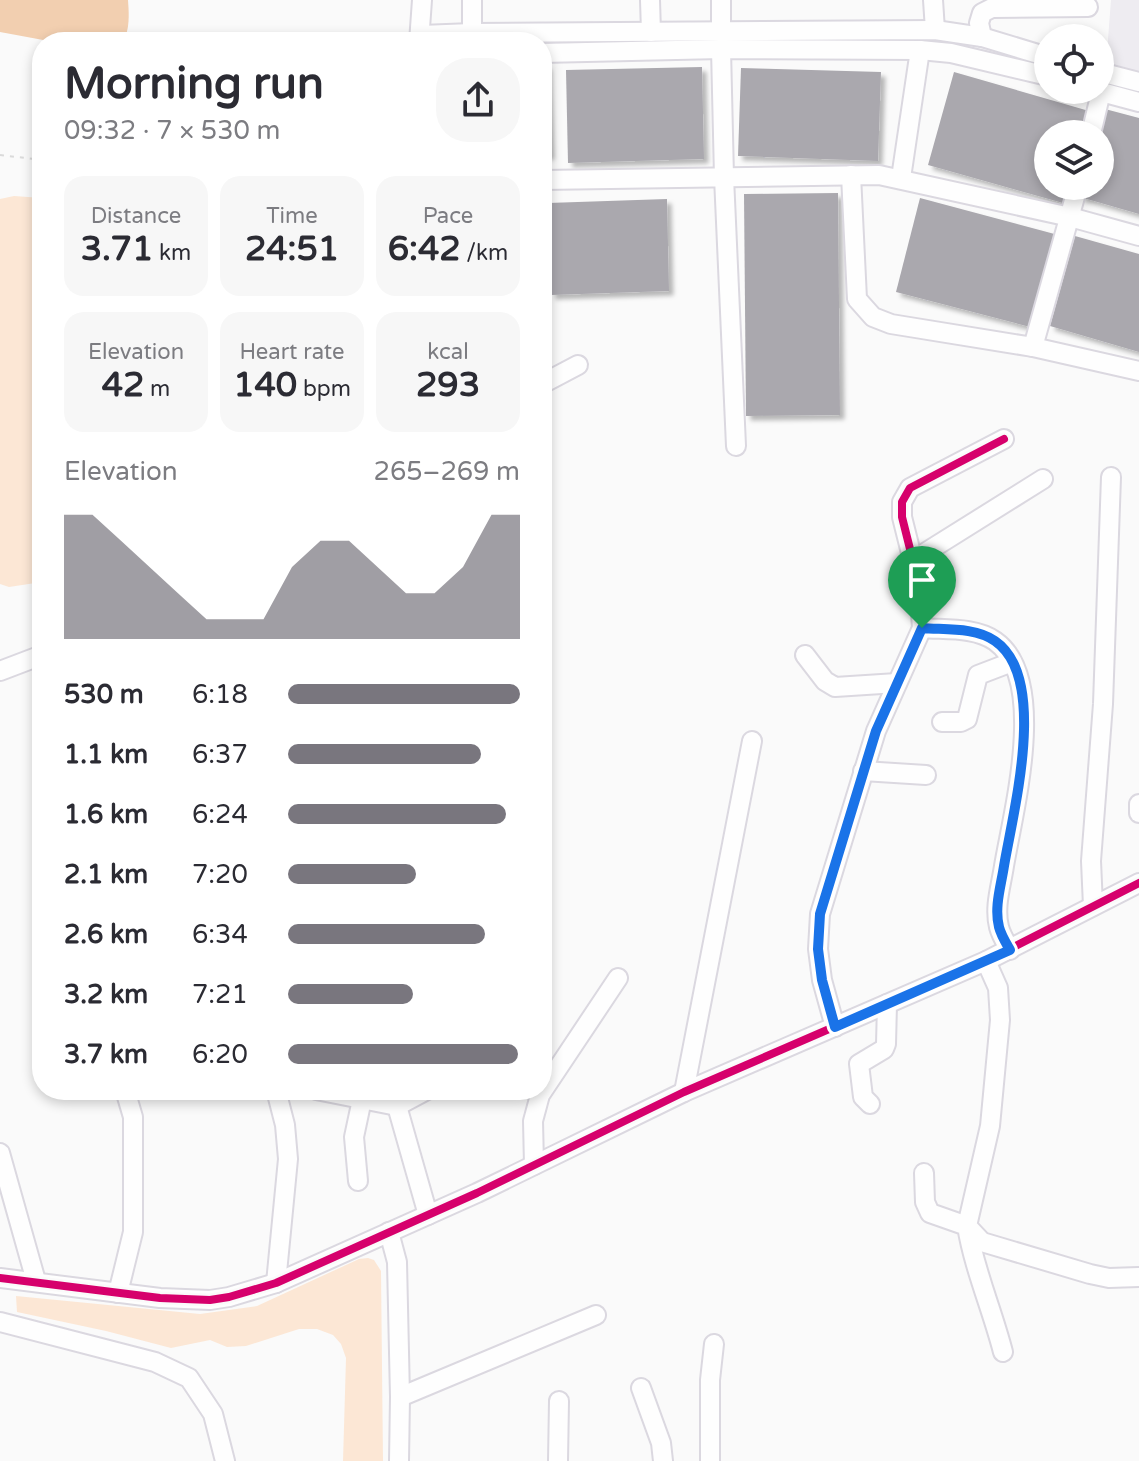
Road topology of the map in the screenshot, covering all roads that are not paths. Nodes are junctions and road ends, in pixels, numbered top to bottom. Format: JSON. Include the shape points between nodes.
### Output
{"nodes":[{"id":1,"x":422,"y":0,"type":"edge"},
{"id":2,"x":472,"y":0,"type":"edge"},
{"id":3,"x":650,"y":0,"type":"edge"},
{"id":4,"x":721,"y":0,"type":"edge"},
{"id":5,"x":933,"y":0,"type":"edge"},
{"id":6,"x":1088,"y":7,"type":"dead end"},
{"id":7,"x":935,"y":30,"type":"junction"},
{"id":8,"x":420,"y":32,"type":"edge"},
{"id":9,"x":472,"y":32,"type":"edge"},
{"id":10,"x":651,"y":32,"type":"junction"},
{"id":11,"x":552,"y":33,"type":"edge"},
{"id":12,"x":982,"y":37,"type":"junction"},
{"id":13,"x":721,"y":40,"type":"junction"},
{"id":14,"x":920,"y":50,"type":"junction"},
{"id":15,"x":552,"y":52,"type":"edge"},
{"id":16,"x":1034,"y":53,"type":"edge"},
{"id":17,"x":1034,"y":71,"type":"edge"},
{"id":18,"x":1114,"y":76,"type":"edge"},
{"id":19,"x":1139,"y":82,"type":"edge"},
{"id":20,"x":1114,"y":95,"type":"edge"},
{"id":21,"x":1139,"y":102,"type":"edge"},
{"id":22,"x":851,"y":175,"type":"junction"},
{"id":23,"x":724,"y":177,"type":"junction"},
{"id":24,"x":901,"y":178,"type":"junction"},
{"id":25,"x":552,"y":180,"type":"edge"},
{"id":26,"x":1074,"y":200,"type":"edge"},
{"id":27,"x":1070,"y":217,"type":"junction"},
{"id":28,"x":1139,"y":236,"type":"edge"},
{"id":29,"x":1033,"y":347,"type":"junction"},
{"id":30,"x":578,"y":365,"type":"dead end"},
{"id":31,"x":1139,"y":371,"type":"edge"},
{"id":32,"x":552,"y":379,"type":"edge"},
{"id":33,"x":1004,"y":439,"type":"dead end"},
{"id":34,"x":736,"y":446,"type":"dead end"},
{"id":35,"x":1111,"y":477,"type":"dead end"},
{"id":36,"x":1043,"y":479,"type":"dead end"},
{"id":37,"x":912,"y":561,"type":"junction"},
{"id":38,"x":922,"y":628,"type":"junction"},
{"id":39,"x":805,"y":655,"type":"dead end"},
{"id":40,"x":32,"y":659,"type":"edge"},
{"id":41,"x":1012,"y":662,"type":"junction"},
{"id":42,"x":0,"y":671,"type":"edge"},
{"id":43,"x":897,"y":683,"type":"junction"},
{"id":44,"x":942,"y":722,"type":"dead end"},
{"id":45,"x":752,"y":741,"type":"dead end"},
{"id":46,"x":863,"y":771,"type":"junction"},
{"id":47,"x":926,"y":775,"type":"dead end"},
{"id":48,"x":1139,"y":804,"type":"edge"},
{"id":49,"x":1139,"y":813,"type":"edge"},
{"id":50,"x":1139,"y":883,"type":"edge"},
{"id":51,"x":1093,"y":906,"type":"junction"},
{"id":52,"x":1010,"y":950,"type":"junction"},
{"id":53,"x":986,"y":961,"type":"junction"},
{"id":54,"x":618,"y":978,"type":"dead end"},
{"id":55,"x":887,"y":1004,"type":"junction"},
{"id":56,"x":835,"y":1027,"type":"junction"},
{"id":57,"x":552,"y":1077,"type":"edge"},
{"id":58,"x":684,"y":1092,"type":"junction"},
{"id":59,"x":128,"y":1100,"type":"edge"},
{"id":60,"x":279,"y":1100,"type":"edge"},
{"id":61,"x":362,"y":1100,"type":"edge"},
{"id":62,"x":378,"y":1100,"type":"edge"},
{"id":63,"x":408,"y":1100,"type":"edge"},
{"id":64,"x":539,"y":1100,"type":"edge"},
{"id":65,"x":870,"y":1104,"type":"dead end"},
{"id":66,"x":397,"y":1106,"type":"junction"},
{"id":67,"x":0,"y":1153,"type":"edge"},
{"id":68,"x":534,"y":1165,"type":"junction"},
{"id":69,"x":924,"y":1173,"type":"dead end"},
{"id":70,"x":358,"y":1181,"type":"dead end"},
{"id":71,"x":428,"y":1215,"type":"junction"},
{"id":72,"x":967,"y":1226,"type":"junction"},
{"id":73,"x":389,"y":1232,"type":"junction"},
{"id":74,"x":1139,"y":1277,"type":"edge"},
{"id":75,"x":0,"y":1278,"type":"edge"},
{"id":76,"x":36,"y":1281,"type":"junction"},
{"id":77,"x":276,"y":1283,"type":"junction"},
{"id":78,"x":118,"y":1293,"type":"junction"},
{"id":79,"x":596,"y":1315,"type":"dead end"},
{"id":80,"x":0,"y":1322,"type":"edge"},
{"id":81,"x":714,"y":1344,"type":"dead end"},
{"id":82,"x":1003,"y":1352,"type":"dead end"},
{"id":83,"x":641,"y":1388,"type":"dead end"},
{"id":84,"x":400,"y":1397,"type":"junction"},
{"id":85,"x":559,"y":1401,"type":"dead end"},
{"id":86,"x":225,"y":1461,"type":"edge"},
{"id":87,"x":399,"y":1461,"type":"edge"},
{"id":88,"x":558,"y":1461,"type":"edge"},
{"id":89,"x":663,"y":1461,"type":"edge"},
{"id":90,"x":710,"y":1461,"type":"edge"}],
"edges":[{"from":1,"to":8,"type":"street"},
{"from":2,"to":9,"type":"street"},
{"from":3,"to":10,"type":"street"},
{"from":4,"to":13,"type":"street"},
{"from":5,"to":7,"type":"street"},
{"from":6,"to":12,"type":"street","via":[[992,8],[982,13]]},
{"from":7,"to":12,"type":"street"},
{"from":7,"to":13,"type":"street"},
{"from":10,"to":11,"type":"street"},
{"from":10,"to":13,"type":"street"},
{"from":12,"to":16,"type":"street"},
{"from":13,"to":14,"type":"street"},
{"from":13,"to":15,"type":"street"},
{"from":13,"to":23,"type":"street"},
{"from":14,"to":17,"type":"street"},
{"from":14,"to":24,"type":"street"},
{"from":18,"to":19,"type":"street"},
{"from":20,"to":21,"type":"street"},
{"from":22,"to":23,"type":"street"},
{"from":22,"to":24,"type":"street"},
{"from":22,"to":29,"type":"street","via":[[857,299],[873,317]]},
{"from":23,"to":25,"type":"street"},
{"from":23,"to":34,"type":"street"},
{"from":24,"to":27,"type":"street"},
{"from":26,"to":27,"type":"street"},
{"from":27,"to":28,"type":"street"},
{"from":27,"to":29,"type":"street"},
{"from":29,"to":31,"type":"street"},
{"from":30,"to":32,"type":"street"},
{"from":33,"to":37,"type":"street","via":[[910,488],[902,517]]},
{"from":35,"to":51,"type":"street"},
{"from":36,"to":37,"type":"street"},
{"from":37,"to":38,"type":"street"},
{"from":38,"to":41,"type":"street","via":[[981,635],[994,641]]},
{"from":38,"to":43,"type":"street"},
{"from":39,"to":43,"type":"street","via":[[835,687]]},
{"from":40,"to":42,"type":"street"},
{"from":41,"to":44,"type":"street","via":[[978,675],[967,719]]},
{"from":41,"to":52,"type":"street","via":[[1019,677],[1023,747],[998,898],[999,927]]},
{"from":43,"to":46,"type":"street"},
{"from":45,"to":58,"type":"street"},
{"from":46,"to":47,"type":"street"},
{"from":46,"to":56,"type":"street","via":[[820,914],[822,980]]},
{"from":48,"to":49,"type":"street"},
{"from":50,"to":51,"type":"street"},
{"from":51,"to":52,"type":"street"},
{"from":52,"to":53,"type":"street"},
{"from":53,"to":55,"type":"street"},
{"from":53,"to":72,"type":"street","via":[[998,988],[1000,1020],[990,1126]]},
{"from":54,"to":57,"type":"street"},
{"from":55,"to":56,"type":"street"},
{"from":55,"to":65,"type":"street","via":[[884,1049],[859,1064],[863,1097]]},
{"from":56,"to":58,"type":"street"},
{"from":58,"to":68,"type":"street"},
{"from":59,"to":78,"type":"street","via":[[133,1117],[133,1232]]},
{"from":60,"to":77,"type":"street","via":[[288,1159]]},
{"from":61,"to":70,"type":"street","via":[[354,1137]]},
{"from":62,"to":66,"type":"street"},
{"from":63,"to":66,"type":"street"},
{"from":64,"to":68,"type":"street","via":[[533,1121]]},
{"from":66,"to":71,"type":"street"},
{"from":67,"to":76,"type":"street"},
{"from":68,"to":71,"type":"street"},
{"from":69,"to":72,"type":"street","via":[[930,1213]]},
{"from":71,"to":73,"type":"street"},
{"from":72,"to":74,"type":"street","via":[[982,1242],[1090,1274]]},
{"from":72,"to":82,"type":"street"},
{"from":73,"to":77,"type":"street"},
{"from":73,"to":84,"type":"street","via":[[397,1262]]},
{"from":75,"to":76,"type":"street"},
{"from":76,"to":78,"type":"street"},
{"from":77,"to":78,"type":"street","via":[[210,1300]]},
{"from":79,"to":84,"type":"street"},
{"from":80,"to":86,"type":"street","via":[[155,1362],[189,1378],[213,1414]]},
{"from":81,"to":90,"type":"street"},
{"from":83,"to":89,"type":"street"},
{"from":84,"to":87,"type":"street"},
{"from":85,"to":88,"type":"street"}]}
